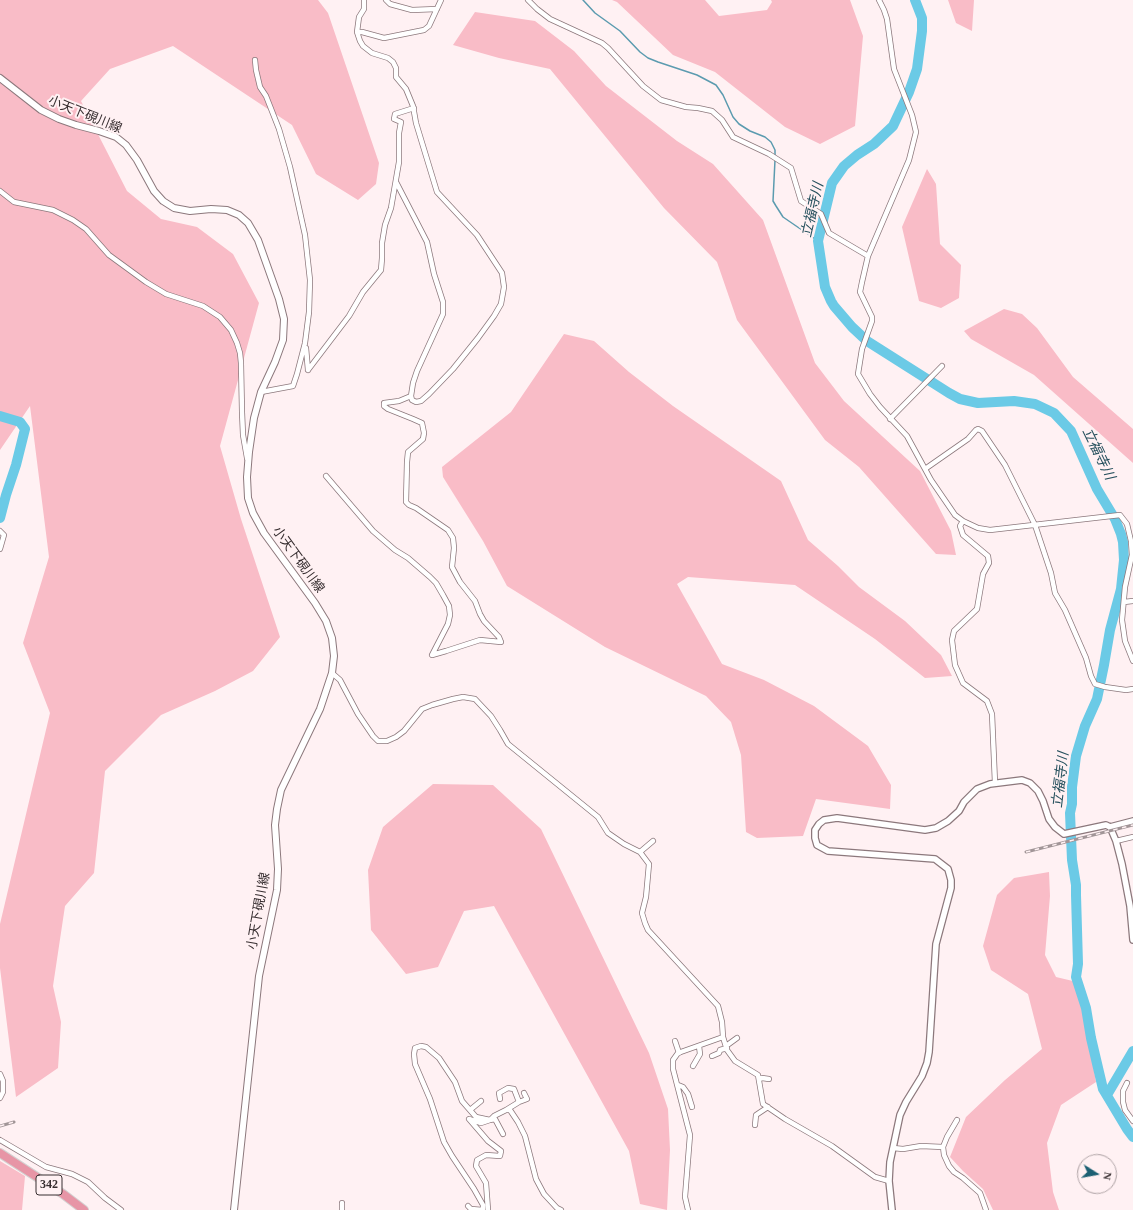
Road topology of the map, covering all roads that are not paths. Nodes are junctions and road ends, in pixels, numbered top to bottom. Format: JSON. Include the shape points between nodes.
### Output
{"nodes":[{"id":1,"x":364,"y":0,"type":"edge"},
{"id":2,"x":386,"y":0,"type":"edge"},
{"id":3,"x":441,"y":0,"type":"edge"},
{"id":4,"x":528,"y":0,"type":"edge"},
{"id":5,"x":879,"y":0,"type":"edge"},
{"id":6,"x":437,"y":9,"type":"junction"},
{"id":7,"x":357,"y":32,"type":"junction"},
{"id":8,"x":255,"y":60,"type":"dead end"},
{"id":9,"x":0,"y":78,"type":"edge"},
{"id":10,"x":414,"y":108,"type":"junction"},
{"id":11,"x":396,"y":182,"type":"junction"},
{"id":12,"x":0,"y":191,"type":"edge"},
{"id":13,"x":868,"y":256,"type":"junction"},
{"id":14,"x":305,"y":343,"type":"junction"},
{"id":15,"x":942,"y":366,"type":"dead end"},
{"id":16,"x":261,"y":392,"type":"junction"},
{"id":17,"x":411,"y":396,"type":"junction"},
{"id":18,"x":890,"y":419,"type":"junction"},
{"id":19,"x":925,"y":469,"type":"junction"},
{"id":20,"x":326,"y":476,"type":"dead end"},
{"id":21,"x":247,"y":477,"type":"junction"},
{"id":22,"x":962,"y":521,"type":"junction"},
{"id":23,"x":1035,"y":525,"type":"junction"},
{"id":24,"x":0,"y":531,"type":"edge"},
{"id":25,"x":0,"y":549,"type":"edge"},
{"id":26,"x":1133,"y":601,"type":"edge"},
{"id":27,"x":1124,"y":602,"type":"junction"},
{"id":28,"x":1133,"y":661,"type":"edge"},
{"id":29,"x":332,"y":673,"type":"junction"},
{"id":30,"x":1133,"y":689,"type":"edge"},
{"id":31,"x":995,"y":783,"type":"junction"},
{"id":32,"x":1133,"y":821,"type":"edge"},
{"id":33,"x":1110,"y":828,"type":"junction"},
{"id":34,"x":1133,"y":837,"type":"edge"},
{"id":35,"x":653,"y":841,"type":"dead end"},
{"id":36,"x":1116,"y":841,"type":"junction"},
{"id":37,"x":640,"y":852,"type":"junction"},
{"id":38,"x":1133,"y":940,"type":"edge"},
{"id":39,"x":723,"y":1037,"type":"junction"},
{"id":40,"x":736,"y":1038,"type":"dead end"},
{"id":41,"x":675,"y":1041,"type":"dead end"},
{"id":42,"x":699,"y":1046,"type":"junction"},
{"id":43,"x":726,"y":1047,"type":"junction"},
{"id":44,"x":679,"y":1053,"type":"junction"},
{"id":45,"x":712,"y":1056,"type":"dead end"},
{"id":46,"x":693,"y":1066,"type":"dead end"},
{"id":47,"x":0,"y":1074,"type":"edge"},
{"id":48,"x":759,"y":1079,"type":"junction"},
{"id":49,"x":769,"y":1079,"type":"dead end"},
{"id":50,"x":1127,"y":1083,"type":"dead end"},
{"id":51,"x":678,"y":1086,"type":"junction"},
{"id":52,"x":524,"y":1093,"type":"dead end"},
{"id":53,"x":0,"y":1098,"type":"edge"},
{"id":54,"x":500,"y":1099,"type":"dead end"},
{"id":55,"x":481,"y":1101,"type":"dead end"},
{"id":56,"x":519,"y":1102,"type":"junction"},
{"id":57,"x":692,"y":1107,"type":"dead end"},
{"id":58,"x":768,"y":1107,"type":"junction"},
{"id":59,"x":470,"y":1110,"type":"junction"},
{"id":60,"x":506,"y":1110,"type":"junction"},
{"id":61,"x":490,"y":1120,"type":"junction"},
{"id":62,"x":957,"y":1120,"type":"dead end"},
{"id":63,"x":1133,"y":1121,"type":"edge"},
{"id":64,"x":755,"y":1125,"type":"dead end"},
{"id":65,"x":503,"y":1134,"type":"dead end"},
{"id":66,"x":0,"y":1140,"type":"edge"},
{"id":67,"x":943,"y":1147,"type":"junction"},
{"id":68,"x":893,"y":1148,"type":"junction"},
{"id":69,"x":0,"y":1153,"type":"edge"},
{"id":70,"x":889,"y":1181,"type":"junction"},
{"id":71,"x":342,"y":1203,"type":"dead end"},
{"id":72,"x":468,"y":1206,"type":"dead end"},
{"id":73,"x":84,"y":1210,"type":"edge"},
{"id":74,"x":121,"y":1210,"type":"edge"},
{"id":75,"x":234,"y":1210,"type":"edge"},
{"id":76,"x":342,"y":1210,"type":"edge"},
{"id":77,"x":483,"y":1210,"type":"edge"},
{"id":78,"x":488,"y":1210,"type":"edge"},
{"id":79,"x":561,"y":1210,"type":"edge"},
{"id":80,"x":688,"y":1210,"type":"edge"},
{"id":81,"x":892,"y":1210,"type":"edge"},
{"id":82,"x":986,"y":1210,"type":"edge"}],
"edges":[{"from":1,"to":7,"type":"street"},
{"from":2,"to":6,"type":"street","via":[[390,4],[412,10]]},
{"from":3,"to":6,"type":"street"},
{"from":4,"to":13,"type":"street","via":[[550,19],[602,43],[660,100],[686,108],[712,111],[722,120],[733,137],[771,155],[791,168],[801,201],[820,214],[829,233]]},
{"from":5,"to":13,"type":"street","via":[[887,19],[894,69],[916,132],[909,160]]},
{"from":6,"to":7,"type":"street","via":[[429,26],[424,30],[384,38]]},
{"from":7,"to":10,"type":"street","via":[[360,41],[368,50],[393,62],[396,77],[406,89]]},
{"from":8,"to":14,"type":"street","via":[[260,87],[279,129],[290,167],[305,235],[310,280]]},
{"from":9,"to":16,"type":"main road","name":"小天下硯川線","via":[[41,110],[59,119],[116,137],[137,160],[154,191],[174,208],[190,211],[227,210],[239,215],[248,223],[258,240],[280,299],[284,319],[283,340]]},
{"from":10,"to":11,"type":"street","via":[[395,114],[394,119],[401,122]]},
{"from":10,"to":17,"type":"street","via":[[416,123],[437,192],[476,235],[502,273],[504,287],[501,304],[494,316],[453,369],[421,401],[412,400]]},
{"from":11,"to":14,"type":"street","via":[[385,225],[381,270],[308,370]]},
{"from":11,"to":17,"type":"street","via":[[426,242],[444,302],[443,314],[417,370]]},
{"from":12,"to":21,"type":"street","via":[[14,202],[53,210],[73,220],[86,229],[110,255],[146,282],[166,294],[203,306],[220,317],[231,330],[237,343],[241,363]]},
{"from":13,"to":18,"type":"street","via":[[860,292],[872,321],[862,349],[858,374]]},
{"from":14,"to":16,"type":"street","via":[[293,386]]},
{"from":15,"to":18,"type":"street"},
{"from":16,"to":21,"type":"main road","name":"小天下硯川線","via":[[254,418]]},
{"from":17,"to":20,"type":"street","via":[[384,403],[388,409],[422,424],[423,439],[408,452],[406,502],[448,530],[453,538],[452,567],[475,601],[484,621],[501,642],[480,640],[432,655],[450,615],[449,606],[436,583],[373,531]]},
{"from":18,"to":19,"type":"street","via":[[907,436]]},
{"from":19,"to":22,"type":"street","via":[[955,515]]},
{"from":19,"to":23,"type":"street","via":[[968,439],[976,430],[980,430],[1005,465]]},
{"from":21,"to":29,"type":"main road","name":"小天下硯川線","via":[[248,498],[253,513],[264,533],[326,621],[332,638]]},
{"from":22,"to":23,"type":"street","via":[[990,530]]},
{"from":22,"to":31,"type":"street","via":[[960,526],[963,535],[988,556],[989,563],[983,574],[977,609],[954,630],[952,640],[955,665],[963,683],[987,701],[992,714]]},
{"from":23,"to":27,"type":"street","via":[[1120,515],[1127,524],[1132,555]]},
{"from":23,"to":30,"type":"street","via":[[1055,593],[1065,610],[1095,684]]},
{"from":24,"to":25,"type":"street","via":[[4,536]]},
{"from":26,"to":27,"type":"street"},
{"from":27,"to":28,"type":"street","via":[[1122,620],[1125,641]]},
{"from":29,"to":37,"type":"street","via":[[340,680],[358,714],[378,741],[396,737],[422,709],[463,697],[475,699],[490,716],[508,744],[598,817],[608,833]]},
{"from":29,"to":75,"type":"main road","name":"小天下硯川線","via":[[320,709],[281,790],[277,809],[277,890],[259,976]]},
{"from":31,"to":33,"type":"street","via":[[1022,780],[1030,783],[1038,791],[1049,819],[1064,834],[1106,825]]},
{"from":31,"to":68,"type":"street","via":[[977,789],[948,822],[936,828],[925,830],[837,818],[824,820],[815,830],[817,845],[828,852],[935,859],[948,869],[951,880],[936,944],[927,1063],[900,1115]]},
{"from":32,"to":33,"type":"street"},
{"from":33,"to":36,"type":"street"},
{"from":34,"to":36,"type":"street"},
{"from":35,"to":37,"type":"street"},
{"from":36,"to":38,"type":"street","via":[[1130,906]]},
{"from":37,"to":39,"type":"street","via":[[649,864],[642,913],[648,930],[718,1006]]},
{"from":39,"to":42,"type":"street"},
{"from":39,"to":43,"type":"street"},
{"from":40,"to":43,"type":"street"},
{"from":41,"to":44,"type":"street"},
{"from":42,"to":44,"type":"street"},
{"from":42,"to":46,"type":"street","via":[[700,1054]]},
{"from":43,"to":45,"type":"street"},
{"from":43,"to":48,"type":"street","via":[[735,1061]]},
{"from":44,"to":51,"type":"street","via":[[673,1060]]},
{"from":47,"to":53,"type":"street","via":[[3,1081]]},
{"from":48,"to":49,"type":"street"},
{"from":48,"to":58,"type":"street","via":[[764,1104]]},
{"from":50,"to":63,"type":"street","via":[[1123,1091],[1123,1102]]},
{"from":51,"to":57,"type":"street","via":[[683,1087],[688,1094]]},
{"from":51,"to":80,"type":"street","via":[[690,1135],[685,1197]]},
{"from":52,"to":56,"type":"street","via":[[527,1099]]},
{"from":54,"to":56,"type":"street","via":[[498,1093],[508,1088],[514,1089]]},
{"from":55,"to":59,"type":"street"},
{"from":56,"to":60,"type":"street"},
{"from":58,"to":64,"type":"street","via":[[756,1116]]},
{"from":58,"to":70,"type":"street","via":[[832,1146],[876,1177]]},
{"from":59,"to":61,"type":"street","via":[[476,1117]]},
{"from":59,"to":77,"type":"street","via":[[462,1101],[455,1082],[439,1058],[426,1047],[415,1048],[415,1064],[444,1142],[474,1189]]},
{"from":60,"to":61,"type":"street"},
{"from":60,"to":79,"type":"street","via":[[510,1110],[525,1136],[536,1179],[544,1194]]},
{"from":61,"to":65,"type":"street","via":[[495,1120]]},
{"from":61,"to":78,"type":"street","via":[[481,1123],[469,1119],[488,1141],[501,1151],[500,1156],[486,1155],[477,1160],[476,1166],[486,1183]]},
{"from":62,"to":67,"type":"street"},
{"from":66,"to":74,"type":"street","via":[[46,1167],[72,1174],[88,1182]]},
{"from":67,"to":68,"type":"street"},
{"from":67,"to":82,"type":"street","via":[[949,1166],[980,1193]]},
{"from":68,"to":70,"type":"street"},
{"from":69,"to":73,"type":"highway","number":"342"},
{"from":70,"to":81,"type":"street"},
{"from":71,"to":76,"type":"street"},
{"from":72,"to":77,"type":"street","via":[[471,1209]]}]}
